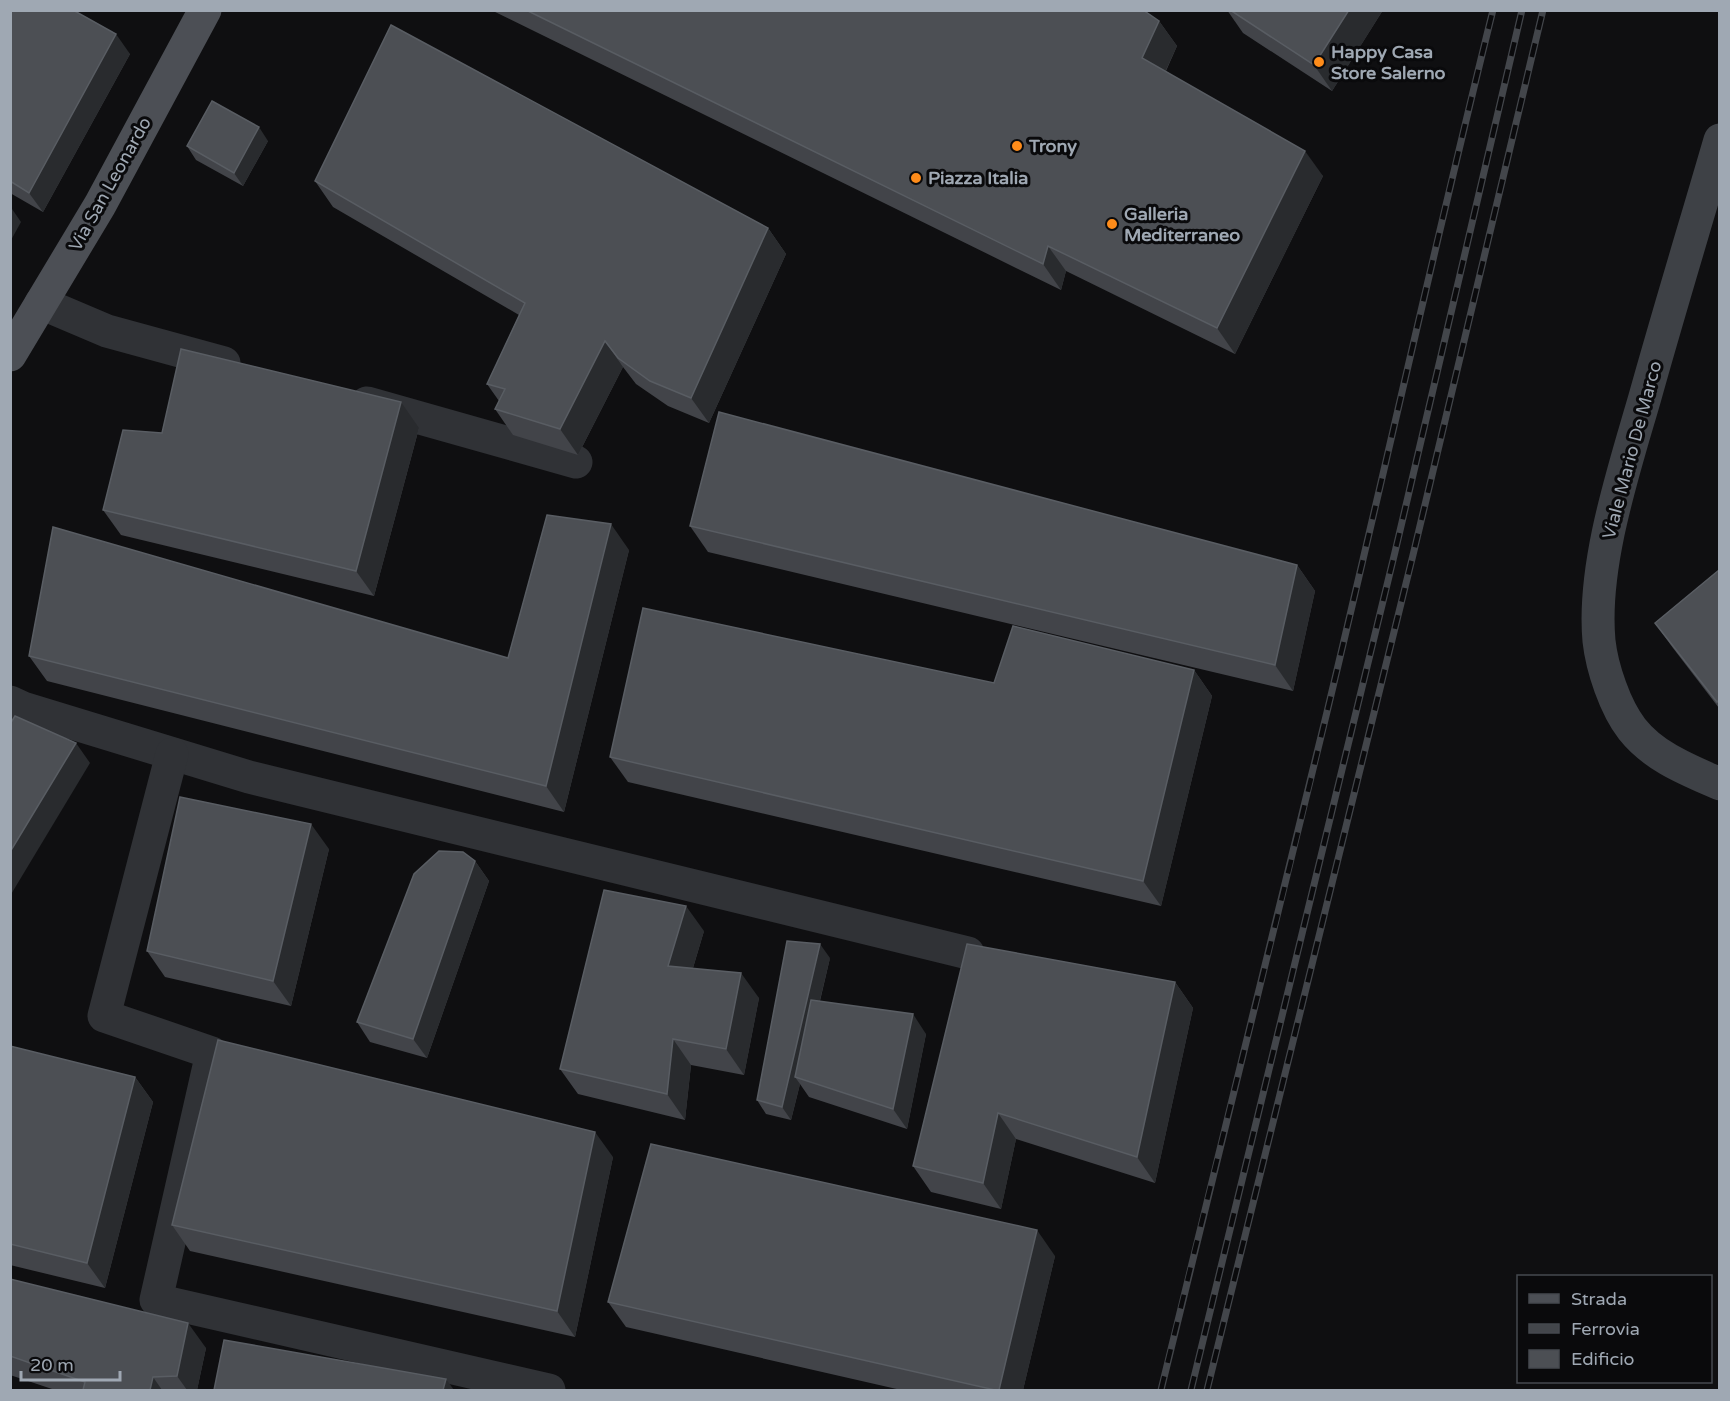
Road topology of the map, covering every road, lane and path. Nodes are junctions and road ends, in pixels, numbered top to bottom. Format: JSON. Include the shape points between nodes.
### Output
{"nodes":[{"id":1,"x":205,"y":10,"type":"edge"},
{"id":2,"x":1719,"y":140,"type":"edge"},
{"id":3,"x":41,"y":303,"type":"junction"},
{"id":4,"x":10,"y":355,"type":"edge"},
{"id":5,"x":256,"y":372,"type":"edge"},
{"id":6,"x":336,"y":394,"type":"edge"},
{"id":7,"x":576,"y":462,"type":"dead end"},
{"id":8,"x":10,"y":702,"type":"edge"},
{"id":9,"x":172,"y":754,"type":"junction"},
{"id":10,"x":1719,"y":784,"type":"edge"},
{"id":11,"x":968,"y":953,"type":"edge"},
{"id":12,"x":549,"y":1390,"type":"edge"}],
"edges":[{"from":1,"to":3,"type":"main road","name":"Via San Leonardo","via":[[100,204]]},
{"from":2,"to":10,"type":"street","name":"Viale Mario De Marco","via":[[1617,494],[1599,600],[1599,642],[1611,691],[1632,729],[1661,757]]},
{"from":3,"to":4,"type":"main road","name":"Via San Leonardo"},
{"from":3,"to":5,"type":"street","via":[[107,331]]},
{"from":6,"to":7,"type":"street"},
{"from":8,"to":9,"type":"street"},
{"from":9,"to":11,"type":"street","via":[[249,777]]},
{"from":9,"to":12,"type":"street","via":[[104,1016],[212,1053],[156,1300]]}]}
